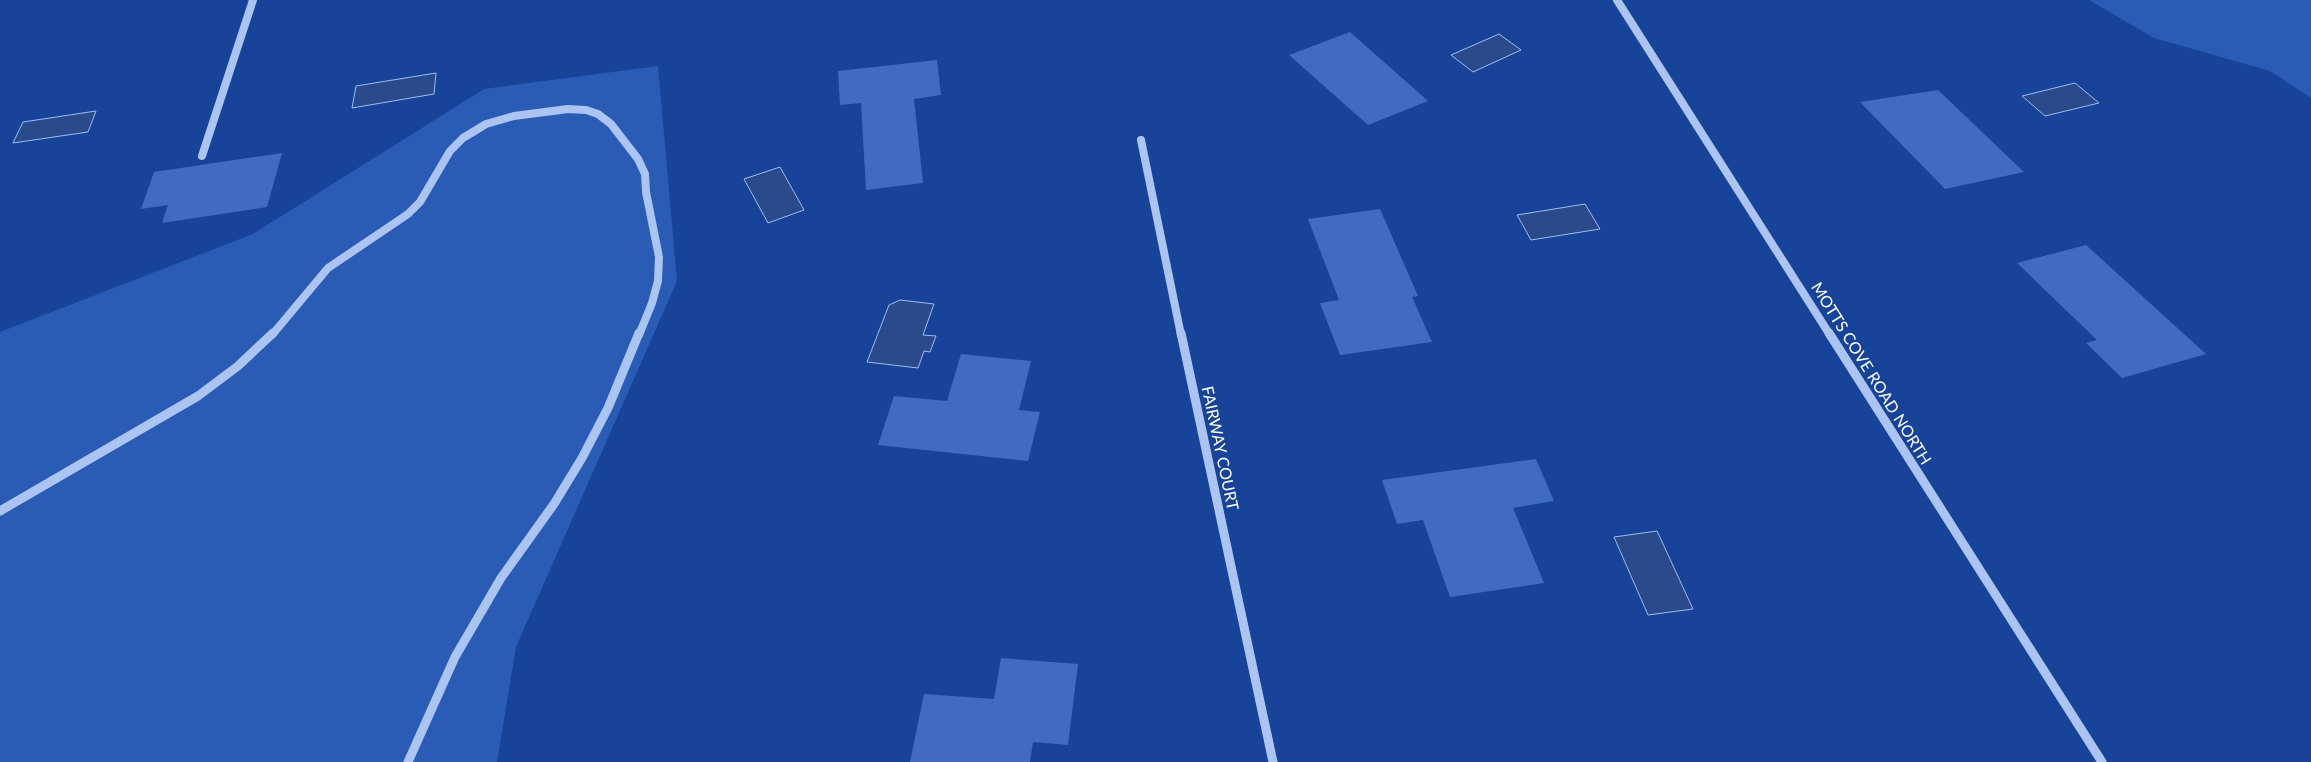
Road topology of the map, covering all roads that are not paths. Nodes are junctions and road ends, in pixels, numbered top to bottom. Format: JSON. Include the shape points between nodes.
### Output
{"nodes":[{"id":1,"x":253,"y":0,"type":"edge"},
{"id":2,"x":1617,"y":0,"type":"edge"},
{"id":3,"x":1141,"y":140,"type":"dead end"},
{"id":4,"x":202,"y":156,"type":"dead end"},
{"id":5,"x":0,"y":511,"type":"edge"},
{"id":6,"x":408,"y":762,"type":"edge"},
{"id":7,"x":1273,"y":762,"type":"edge"},
{"id":8,"x":2102,"y":762,"type":"edge"}],
"edges":[{"from":1,"to":4,"type":"street"},
{"from":2,"to":8,"type":"street","name":"MOTTS COVE ROAD NORTH"},
{"from":3,"to":7,"type":"street","name":"FAIRWAY COURT"},
{"from":5,"to":6,"type":"street","via":[[198,396],[238,366],[267,340],[328,268],[408,214],[420,202],[450,151],[463,138],[486,124],[538,112],[568,109],[598,114],[611,124],[638,159],[645,174],[659,257],[658,281],[652,303],[608,408],[582,458],[554,504],[501,578],[464,641]]}]}
